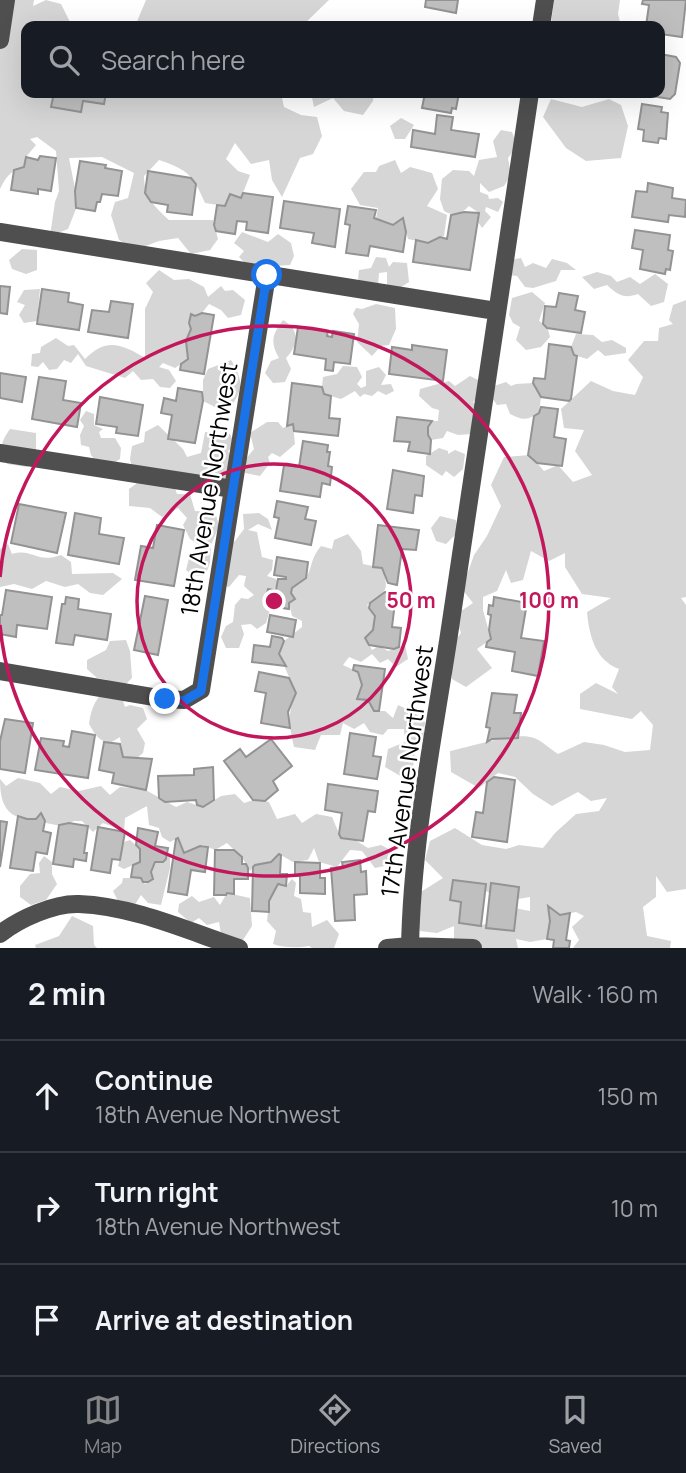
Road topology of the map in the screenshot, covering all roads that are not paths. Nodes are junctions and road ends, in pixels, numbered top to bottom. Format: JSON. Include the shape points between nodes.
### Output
{"nodes":[{"id":1,"x":6,"y":0,"type":"edge"},
{"id":2,"x":545,"y":0,"type":"edge"},
{"id":3,"x":542,"y":21,"type":"edge"},
{"id":4,"x":0,"y":40,"type":"edge"},
{"id":5,"x":529,"y":98,"type":"edge"},
{"id":6,"x":0,"y":232,"type":"edge"},
{"id":7,"x":267,"y":275,"type":"junction"},
{"id":8,"x":496,"y":311,"type":"junction"},
{"id":9,"x":0,"y":453,"type":"edge"},
{"id":10,"x":233,"y":489,"type":"junction"},
{"id":11,"x":0,"y":671,"type":"edge"},
{"id":12,"x":1,"y":932,"type":"edge"},
{"id":13,"x":410,"y":947,"type":"edge"},
{"id":14,"x":239,"y":948,"type":"edge"},
{"id":15,"x":387,"y":948,"type":"edge"},
{"id":16,"x":473,"y":948,"type":"edge"}],
"edges":[{"from":1,"to":4,"type":"street"},
{"from":2,"to":3,"type":"street"},
{"from":5,"to":8,"type":"street","name":"17th Avenue Northwest"},
{"from":6,"to":7,"type":"street"},
{"from":7,"to":8,"type":"street"},
{"from":7,"to":10,"type":"street","name":"18th Avenue Northwest"},
{"from":8,"to":13,"type":"street","name":"17th Avenue Northwest","via":[[421,801]]},
{"from":9,"to":10,"type":"street"},
{"from":10,"to":11,"type":"street","name":"18th Avenue Northwest","via":[[201,691],[184,701]]},
{"from":12,"to":14,"type":"street","via":[[35,913],[76,904],[114,908]]},
{"from":13,"to":15,"type":"street"},
{"from":13,"to":16,"type":"street"}]}
